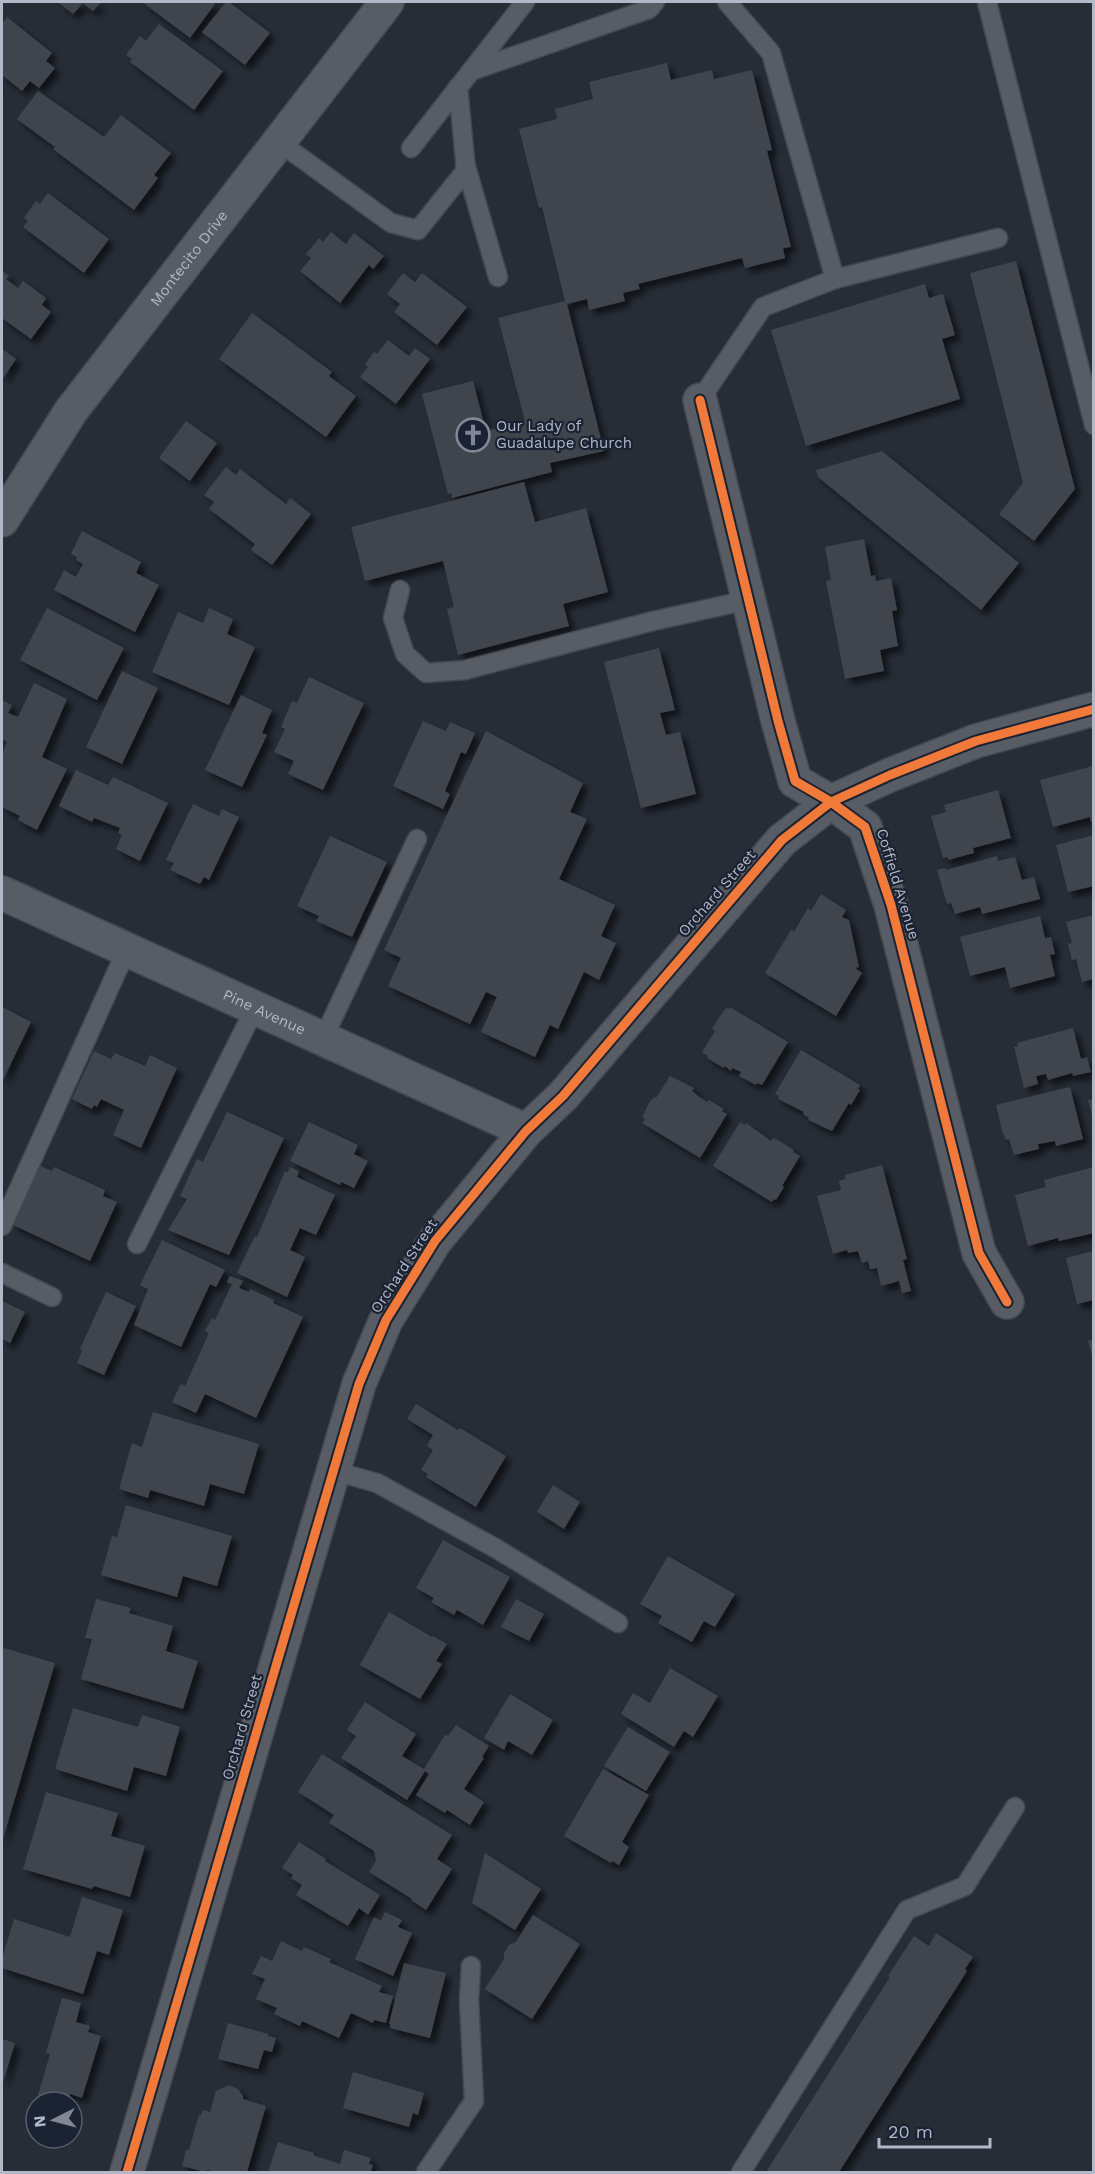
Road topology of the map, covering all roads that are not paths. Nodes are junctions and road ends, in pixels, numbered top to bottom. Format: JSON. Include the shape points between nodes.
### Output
{"nodes":[{"id":1,"x":387,"y":2,"type":"edge"},
{"id":2,"x":525,"y":2,"type":"edge"},
{"id":3,"x":655,"y":2,"type":"edge"},
{"id":4,"x":727,"y":2,"type":"edge"},
{"id":5,"x":987,"y":2,"type":"edge"},
{"id":6,"x":471,"y":71,"type":"junction"},
{"id":7,"x":458,"y":87,"type":"junction"},
{"id":8,"x":279,"y":142,"type":"junction"},
{"id":9,"x":411,"y":148,"type":"dead end"},
{"id":10,"x":465,"y":163,"type":"junction"},
{"id":11,"x":998,"y":238,"type":"dead end"},
{"id":12,"x":498,"y":277,"type":"dead end"},
{"id":13,"x":835,"y":279,"type":"junction"},
{"id":14,"x":700,"y":400,"type":"joint"},
{"id":15,"x":1094,"y":425,"type":"edge"},
{"id":16,"x":2,"y":520,"type":"edge"},
{"id":17,"x":400,"y":590,"type":"dead end"},
{"id":18,"x":748,"y":600,"type":"junction"},
{"id":19,"x":1094,"y":709,"type":"edge"},
{"id":20,"x":831,"y":802,"type":"junction"},
{"id":21,"x":417,"y":839,"type":"dead end"},
{"id":22,"x":2,"y":893,"type":"edge"},
{"id":23,"x":127,"y":949,"type":"junction"},
{"id":24,"x":255,"y":1008,"type":"junction"},
{"id":25,"x":323,"y":1039,"type":"junction"},
{"id":26,"x":526,"y":1131,"type":"junction"},
{"id":27,"x":2,"y":1227,"type":"edge"},
{"id":28,"x":136,"y":1244,"type":"dead end"},
{"id":29,"x":2,"y":1273,"type":"edge"},
{"id":30,"x":52,"y":1297,"type":"dead end"},
{"id":31,"x":1007,"y":1302,"type":"dead end"},
{"id":32,"x":333,"y":1471,"type":"junction"},
{"id":33,"x":618,"y":1623,"type":"dead end"},
{"id":34,"x":1015,"y":1807,"type":"dead end"},
{"id":35,"x":471,"y":1966,"type":"dead end"},
{"id":36,"x":127,"y":2172,"type":"edge"},
{"id":37,"x":426,"y":2172,"type":"edge"},
{"id":38,"x":741,"y":2172,"type":"edge"}],
"edges":[{"from":1,"to":8,"type":"street","name":"Montecito Drive"},
{"from":2,"to":6,"type":"lane"},
{"from":3,"to":6,"type":"lane","via":[[649,9]]},
{"from":4,"to":13,"type":"lane","via":[[771,53]]},
{"from":5,"to":15,"type":"lane"},
{"from":6,"to":7,"type":"lane"},
{"from":7,"to":9,"type":"lane"},
{"from":7,"to":10,"type":"lane"},
{"from":8,"to":10,"type":"lane","via":[[391,223],[418,230],[466,170]]},
{"from":8,"to":16,"type":"street","name":"Montecito Drive","via":[[71,411]]},
{"from":10,"to":12,"type":"lane"},
{"from":11,"to":13,"type":"lane"},
{"from":13,"to":14,"type":"lane","via":[[763,307]]},
{"from":14,"to":18,"type":"street","name":"Coffield Avenue"},
{"from":17,"to":18,"type":"lane","via":[[393,618],[405,654],[426,673],[465,670]]},
{"from":18,"to":20,"type":"street","name":"Coffield Avenue","via":[[795,781]]},
{"from":19,"to":20,"type":"street","name":"Orchard Street","via":[[976,741]]},
{"from":20,"to":26,"type":"street","name":"Orchard Street","via":[[782,840],[563,1096]]},
{"from":20,"to":31,"type":"street","name":"Coffield Avenue","via":[[865,827],[891,905],[978,1253]]},
{"from":21,"to":25,"type":"lane"},
{"from":22,"to":23,"type":"street","name":"Pine Avenue"},
{"from":23,"to":24,"type":"street","name":"Pine Avenue"},
{"from":23,"to":27,"type":"lane"},
{"from":24,"to":25,"type":"street","name":"Pine Avenue"},
{"from":24,"to":28,"type":"lane"},
{"from":25,"to":26,"type":"street","name":"Pine Avenue"},
{"from":26,"to":32,"type":"street","name":"Orchard Street","via":[[435,1240],[386,1320],[359,1384]]},
{"from":29,"to":30,"type":"lane"},
{"from":32,"to":33,"type":"lane","via":[[377,1483],[497,1549]]},
{"from":32,"to":36,"type":"street","name":"Orchard Street"},
{"from":34,"to":38,"type":"lane","via":[[965,1886],[907,1910]]},
{"from":35,"to":37,"type":"lane","via":[[474,2101]]}]}
